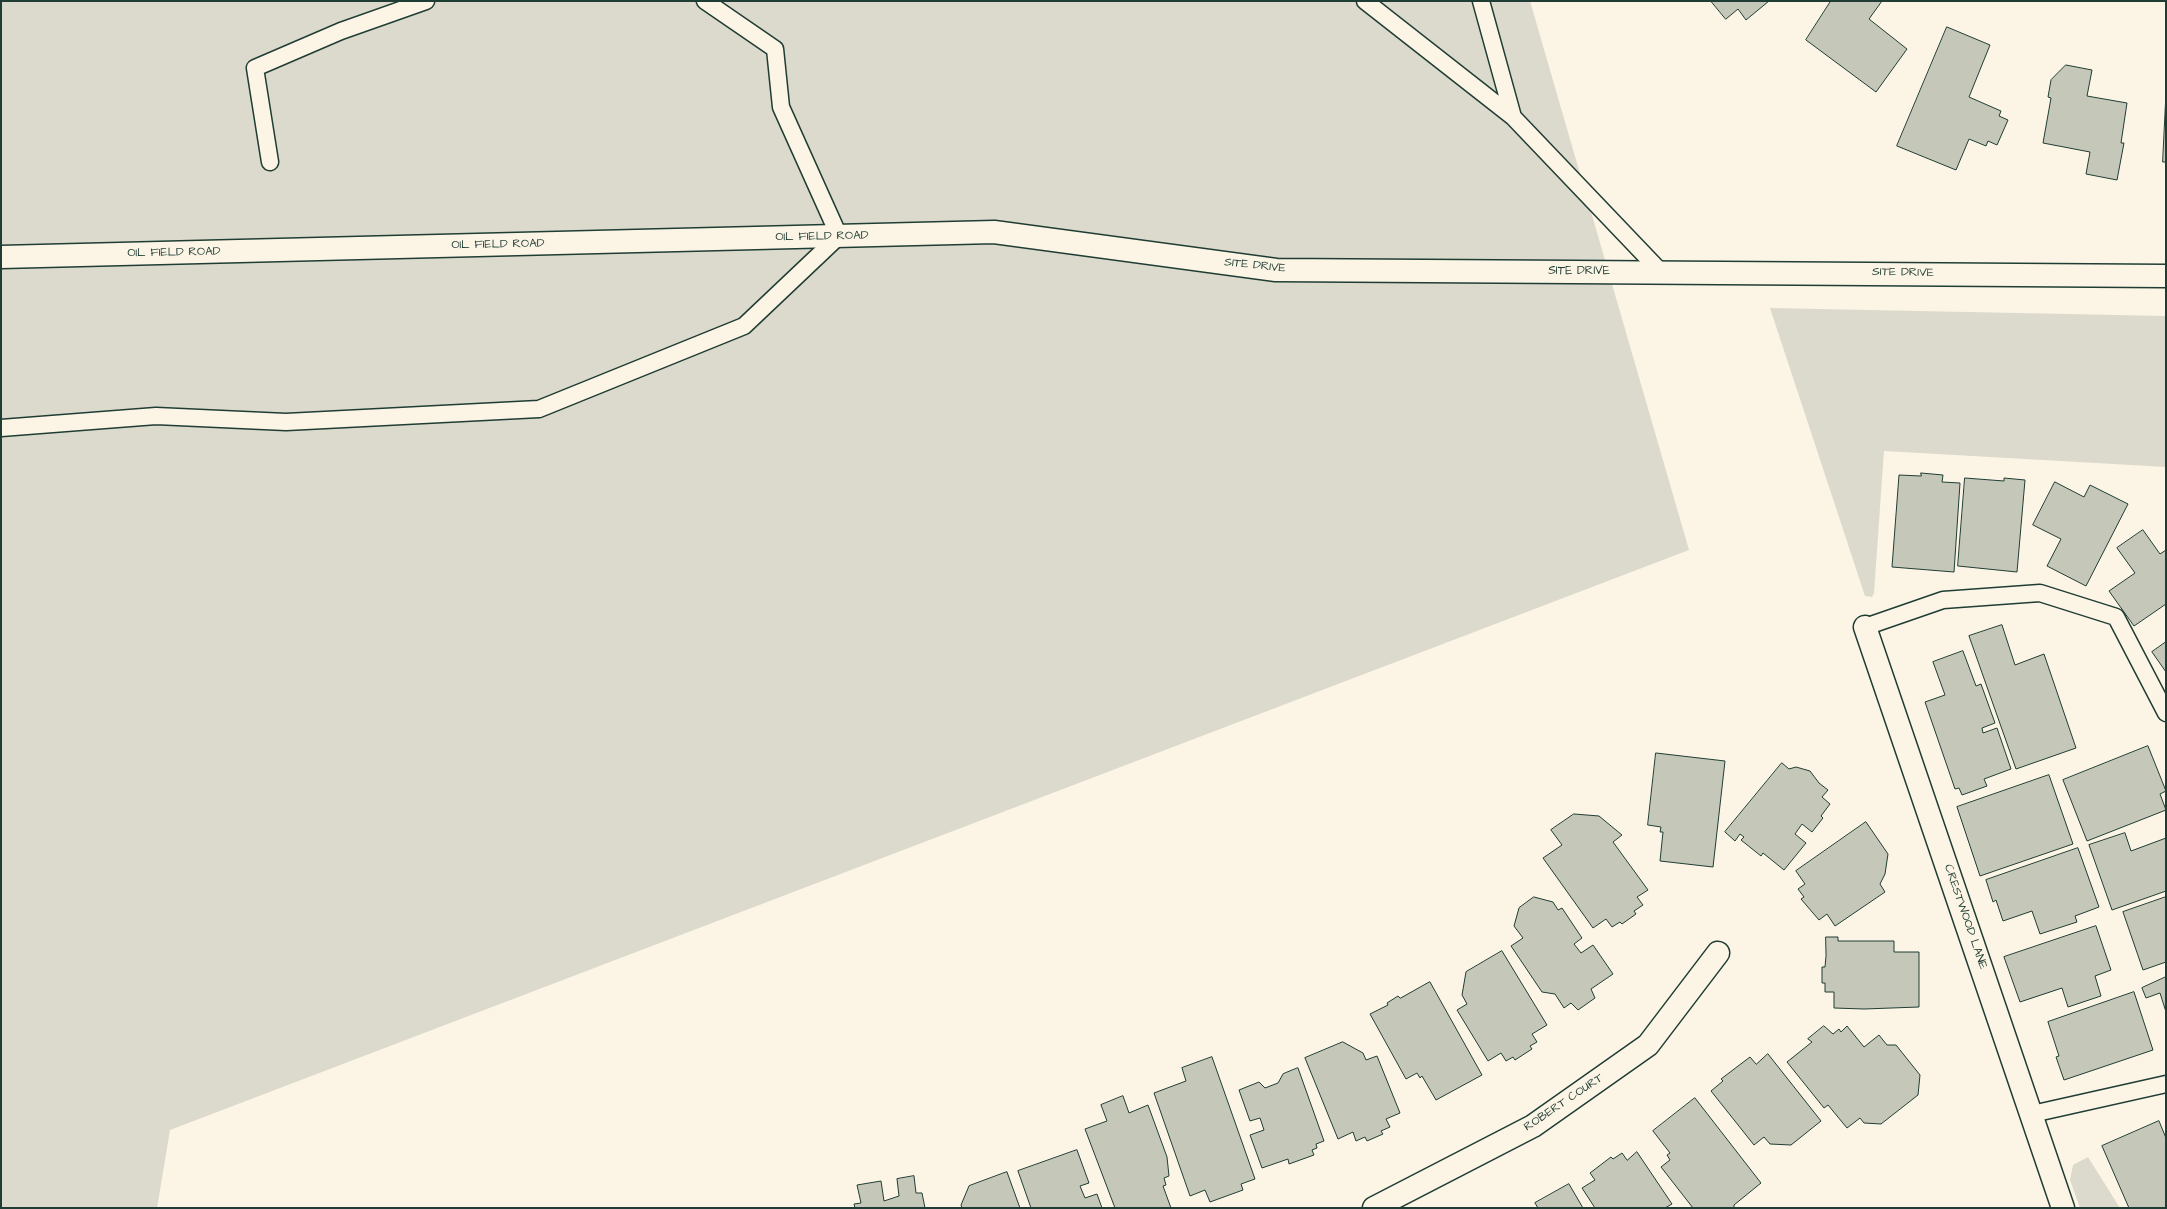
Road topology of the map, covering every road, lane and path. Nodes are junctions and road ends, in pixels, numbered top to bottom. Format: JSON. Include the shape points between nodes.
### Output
{"nodes":[{"id":1,"x":426,"y":1,"type":"edge"},
{"id":2,"x":705,"y":1,"type":"edge"},
{"id":3,"x":1365,"y":1,"type":"edge"},
{"id":4,"x":1481,"y":1,"type":"edge"},
{"id":5,"x":1513,"y":118,"type":"junction"},
{"id":6,"x":270,"y":162,"type":"dead end"},
{"id":7,"x":994,"y":232,"type":"joint"},
{"id":8,"x":839,"y":236,"type":"junction"},
{"id":9,"x":1,"y":257,"type":"edge"},
{"id":10,"x":1660,"y":271,"type":"junction"},
{"id":11,"x":2166,"y":276,"type":"edge"},
{"id":12,"x":1,"y":428,"type":"edge"},
{"id":13,"x":1865,"y":627,"type":"joint"},
{"id":14,"x":2166,"y":713,"type":"edge"},
{"id":15,"x":1718,"y":953,"type":"dead end"},
{"id":16,"x":2166,"y":1084,"type":"edge"},
{"id":17,"x":2032,"y":1114,"type":"junction"},
{"id":18,"x":1374,"y":1208,"type":"edge"},
{"id":19,"x":2063,"y":1208,"type":"edge"}],
"edges":[{"from":1,"to":6,"type":"lane","via":[[341,31],[255,68]]},
{"from":2,"to":8,"type":"lane","via":[[775,49],[781,107]]},
{"from":3,"to":5,"type":"lane"},
{"from":4,"to":5,"type":"lane"},
{"from":5,"to":10,"type":"lane"},
{"from":7,"to":8,"type":"street","name":"OIL FIELD ROAD"},
{"from":7,"to":10,"type":"street","name":"SITE DRIVE","via":[[1276,270]]},
{"from":8,"to":9,"type":"street","name":"OIL FIELD ROAD"},
{"from":8,"to":12,"type":"lane","via":[[744,326],[539,409],[286,422],[156,416]]},
{"from":10,"to":11,"type":"street","name":"SITE DRIVE"},
{"from":13,"to":14,"type":"lane","via":[[1943,600],[2040,594],[2116,616]]},
{"from":13,"to":17,"type":"street","name":"CRESTWOOD LANE"},
{"from":15,"to":18,"type":"street","name":"ROBERT COURT","via":[[1648,1045],[1533,1126]]},
{"from":16,"to":17,"type":"lane"},
{"from":17,"to":19,"type":"street","name":"CRESTWOOD LANE"}]}
